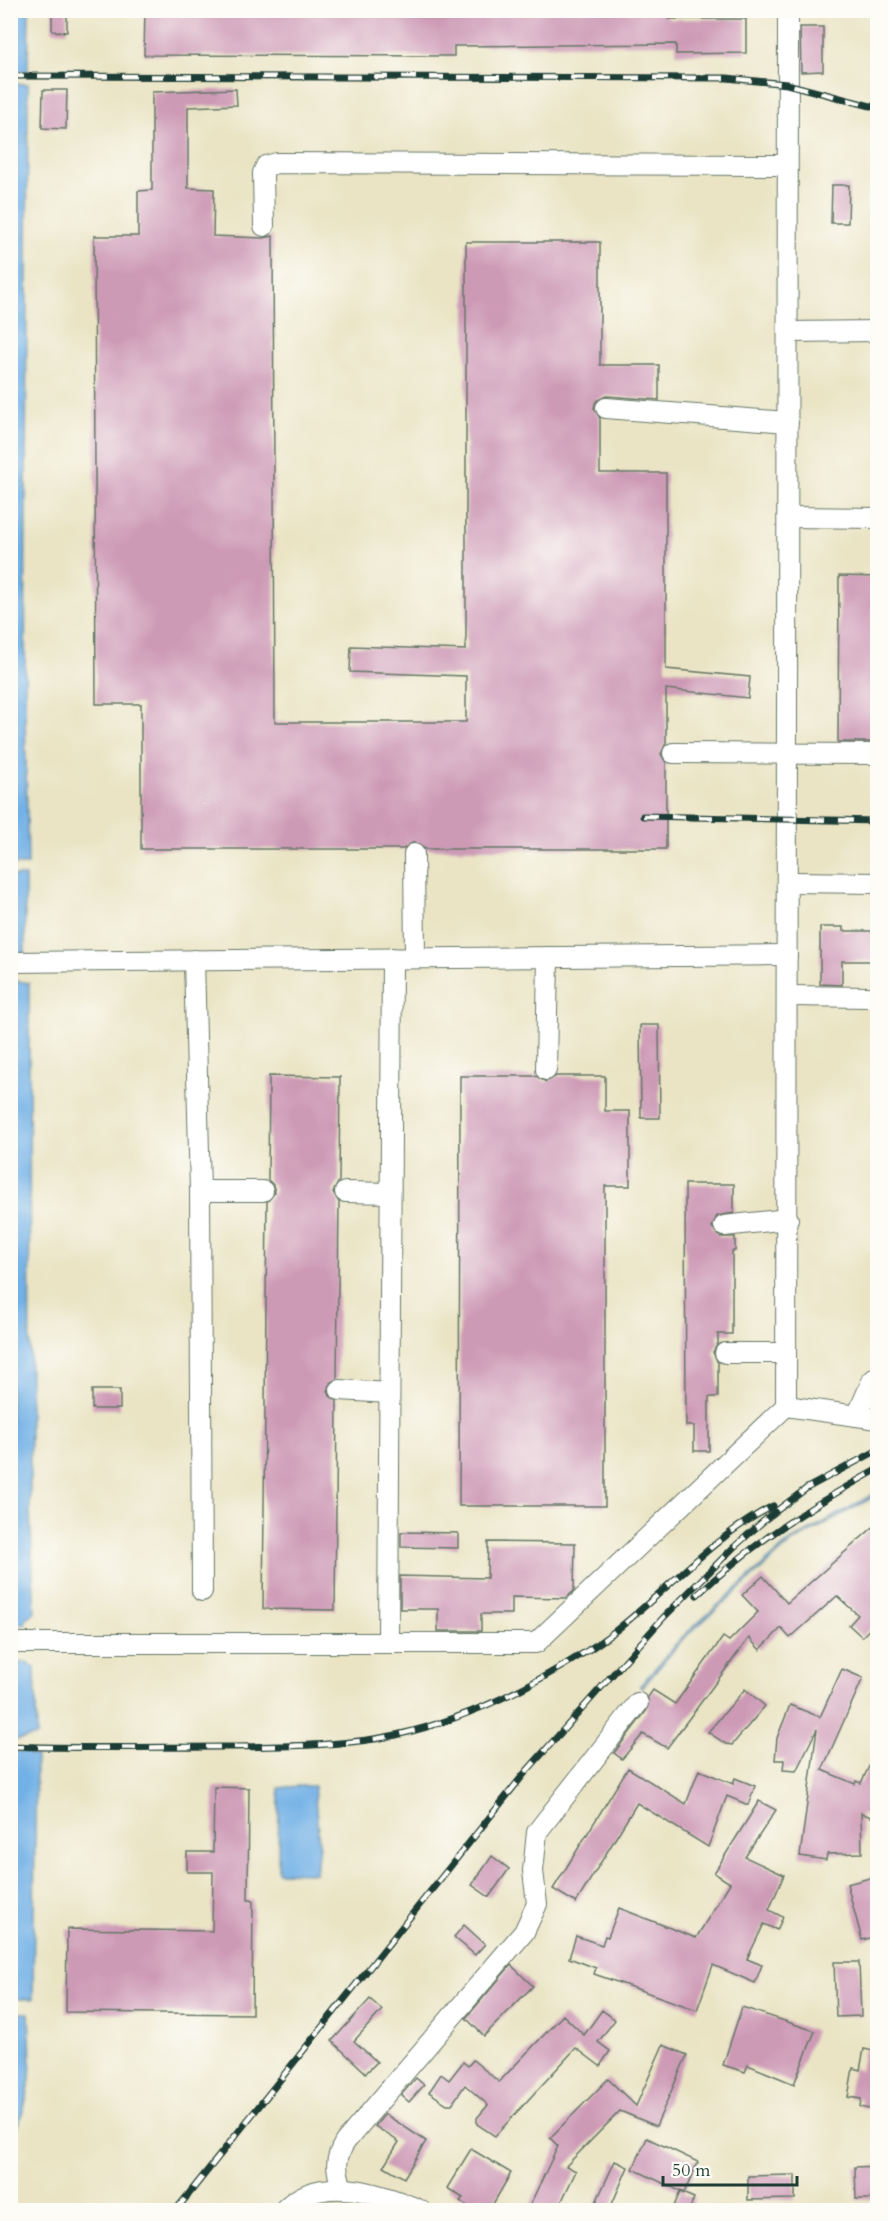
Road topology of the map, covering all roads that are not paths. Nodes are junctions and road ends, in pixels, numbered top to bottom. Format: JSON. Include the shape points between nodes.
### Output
{"nodes":[{"id":1,"x":788,"y":10,"type":"edge"},
{"id":2,"x":786,"y":165,"type":"junction"},
{"id":3,"x":264,"y":226,"type":"dead end"},
{"id":4,"x":878,"y":331,"type":"edge"},
{"id":5,"x":788,"y":332,"type":"junction"},
{"id":6,"x":606,"y":408,"type":"dead end"},
{"id":7,"x":788,"y":422,"type":"junction"},
{"id":8,"x":788,"y":517,"type":"junction"},
{"id":9,"x":878,"y":518,"type":"edge"},
{"id":10,"x":788,"y":752,"type":"junction"},
{"id":11,"x":673,"y":753,"type":"dead end"},
{"id":12,"x":878,"y":754,"type":"edge"},
{"id":13,"x":414,"y":854,"type":"dead end"},
{"id":14,"x":788,"y":882,"type":"junction"},
{"id":15,"x":878,"y":883,"type":"edge"},
{"id":16,"x":788,"y":955,"type":"junction"},
{"id":17,"x":548,"y":957,"type":"junction"},
{"id":18,"x":392,"y":958,"type":"junction"},
{"id":19,"x":415,"y":958,"type":"junction"},
{"id":20,"x":194,"y":960,"type":"junction"},
{"id":21,"x":10,"y":962,"type":"edge"},
{"id":22,"x":788,"y":996,"type":"junction"},
{"id":23,"x":869,"y":997,"type":"dead end"},
{"id":24,"x":546,"y":1070,"type":"dead end"},
{"id":25,"x":200,"y":1191,"type":"junction"},
{"id":26,"x":263,"y":1191,"type":"dead end"},
{"id":27,"x":345,"y":1192,"type":"dead end"},
{"id":28,"x":390,"y":1194,"type":"junction"},
{"id":29,"x":788,"y":1219,"type":"junction"},
{"id":30,"x":724,"y":1226,"type":"dead end"},
{"id":31,"x":725,"y":1353,"type":"dead end"},
{"id":32,"x":786,"y":1353,"type":"junction"},
{"id":33,"x":878,"y":1376,"type":"edge"},
{"id":34,"x":340,"y":1390,"type":"dead end"},
{"id":35,"x":389,"y":1393,"type":"junction"},
{"id":36,"x":786,"y":1406,"type":"junction"},
{"id":37,"x":856,"y":1416,"type":"junction"},
{"id":38,"x":878,"y":1419,"type":"edge"},
{"id":39,"x":202,"y":1591,"type":"dead end"},
{"id":40,"x":388,"y":1642,"type":"junction"},
{"id":41,"x":10,"y":1643,"type":"edge"},
{"id":42,"x":638,"y":1703,"type":"dead end"},
{"id":43,"x":342,"y":2188,"type":"junction"},
{"id":44,"x":284,"y":2211,"type":"edge"},
{"id":45,"x":420,"y":2211,"type":"edge"}],
"edges":[{"from":1,"to":2,"type":"street"},
{"from":2,"to":3,"type":"street","via":[[277,164],[266,166],[263,173]]},
{"from":2,"to":5,"type":"street"},
{"from":4,"to":5,"type":"street"},
{"from":5,"to":7,"type":"street"},
{"from":6,"to":7,"type":"street"},
{"from":7,"to":8,"type":"street"},
{"from":8,"to":9,"type":"street"},
{"from":8,"to":10,"type":"street"},
{"from":10,"to":11,"type":"street"},
{"from":10,"to":12,"type":"street"},
{"from":10,"to":14,"type":"street"},
{"from":13,"to":19,"type":"street"},
{"from":14,"to":15,"type":"street"},
{"from":14,"to":16,"type":"street"},
{"from":16,"to":17,"type":"street"},
{"from":16,"to":22,"type":"street"},
{"from":17,"to":19,"type":"street"},
{"from":17,"to":24,"type":"street"},
{"from":18,"to":19,"type":"street"},
{"from":18,"to":20,"type":"street"},
{"from":18,"to":28,"type":"street"},
{"from":20,"to":21,"type":"street"},
{"from":20,"to":25,"type":"street"},
{"from":22,"to":23,"type":"street"},
{"from":22,"to":29,"type":"street"},
{"from":25,"to":26,"type":"street"},
{"from":25,"to":39,"type":"street"},
{"from":27,"to":28,"type":"street"},
{"from":28,"to":35,"type":"street"},
{"from":29,"to":30,"type":"street"},
{"from":29,"to":32,"type":"street"},
{"from":31,"to":32,"type":"street"},
{"from":32,"to":36,"type":"street"},
{"from":33,"to":37,"type":"street"},
{"from":34,"to":35,"type":"street"},
{"from":35,"to":40,"type":"street"},
{"from":36,"to":37,"type":"street"},
{"from":36,"to":40,"type":"street","via":[[536,1643]]},
{"from":37,"to":38,"type":"street"},
{"from":40,"to":41,"type":"street"},
{"from":42,"to":43,"type":"street","via":[[537,1832],[533,1871],[537,1904],[525,1932],[345,2142],[335,2165]]},
{"from":43,"to":44,"type":"street","via":[[298,2199]]},
{"from":43,"to":45,"type":"street","via":[[372,2193]]}]}
